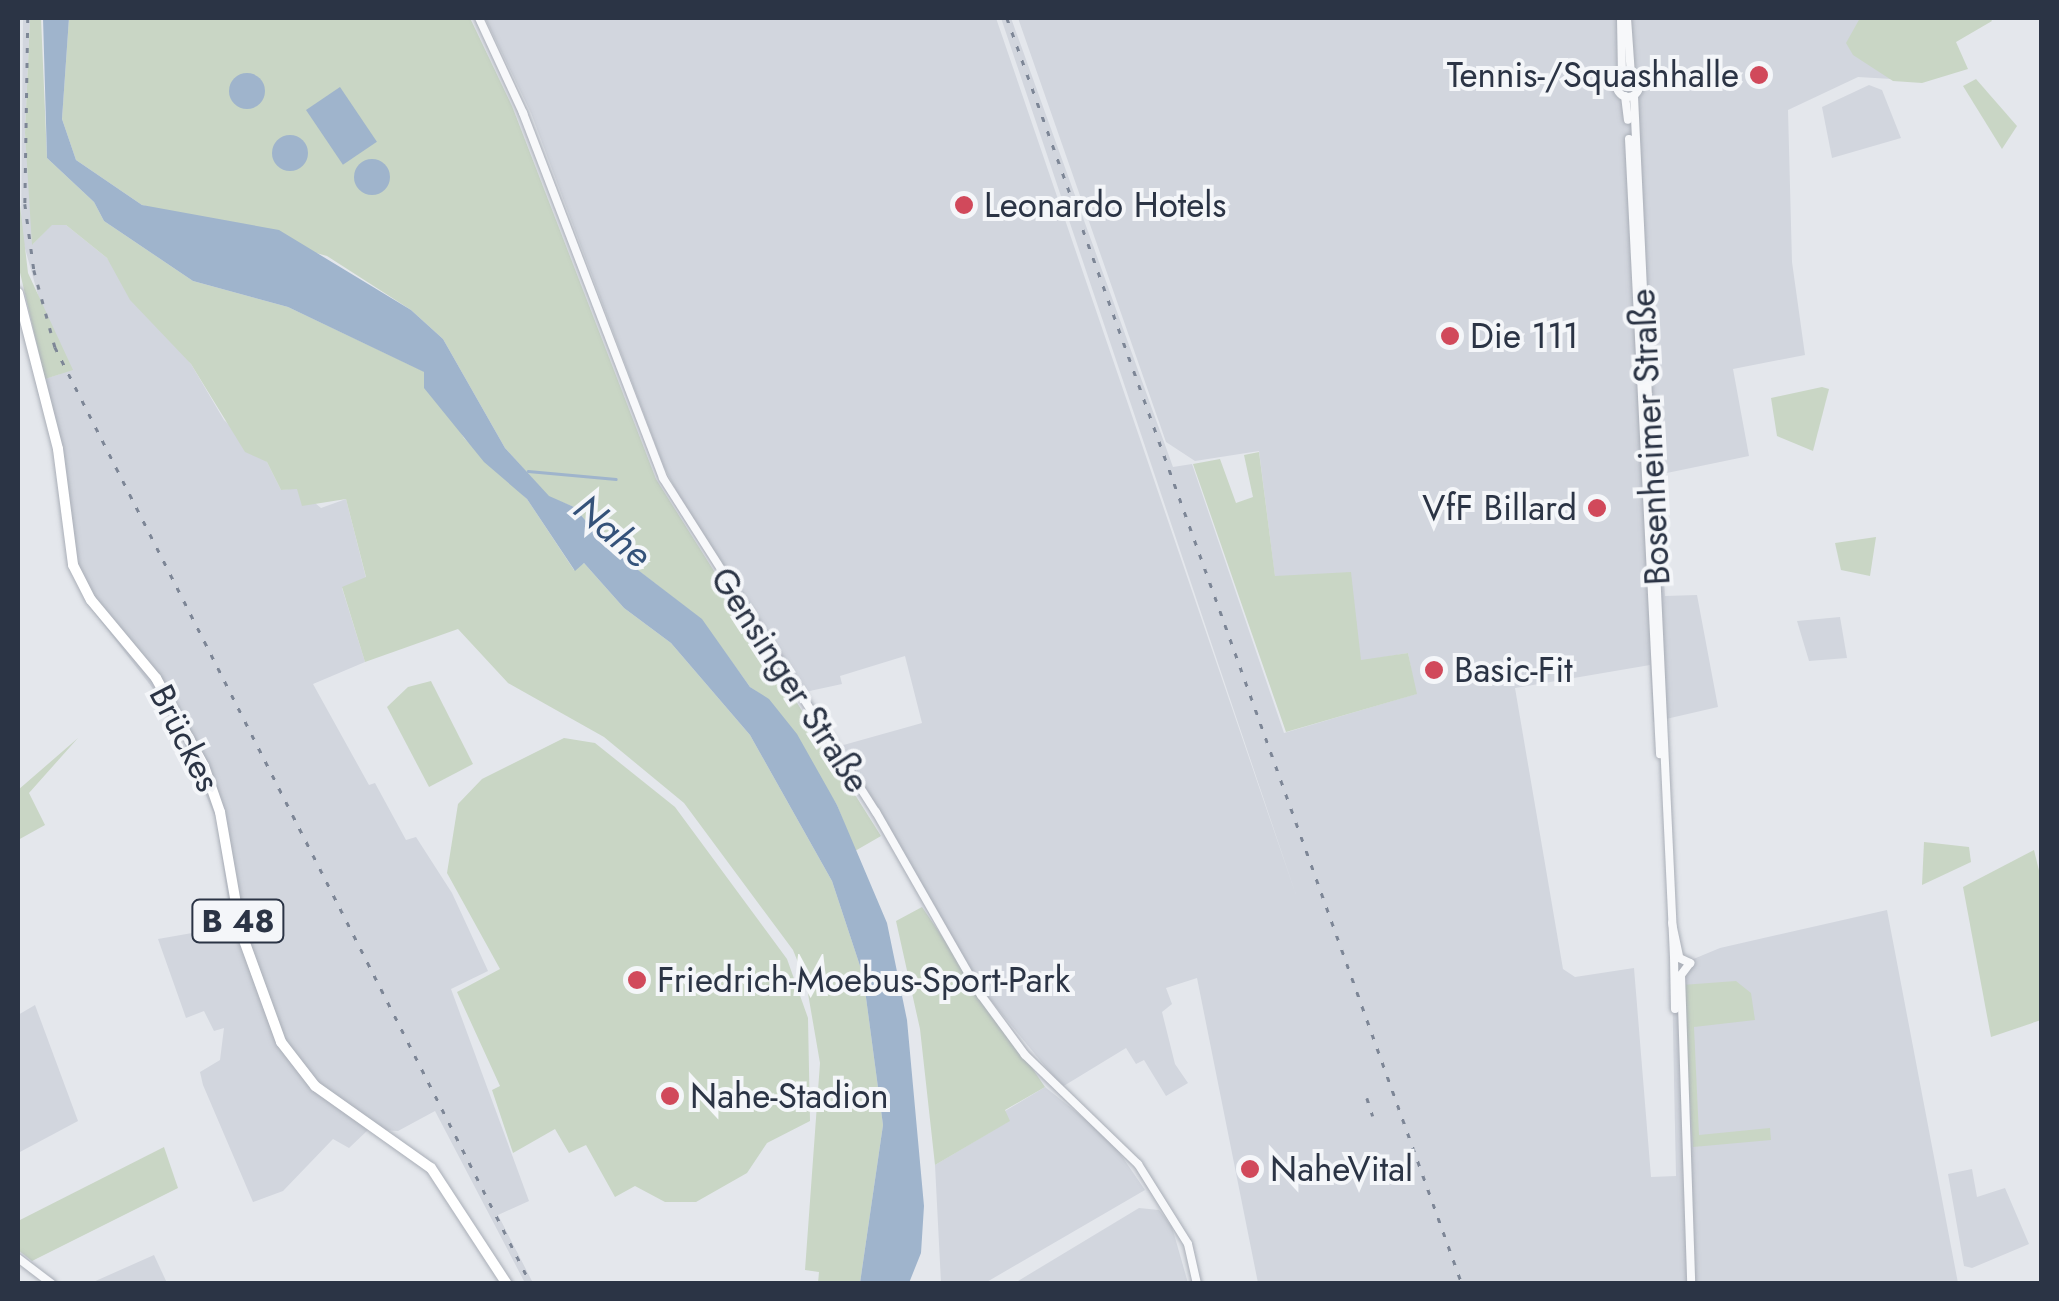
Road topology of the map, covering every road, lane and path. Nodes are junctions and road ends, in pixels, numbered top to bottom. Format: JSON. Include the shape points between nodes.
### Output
{"nodes":[{"id":1,"x":479,"y":18,"type":"edge"},
{"id":2,"x":1624,"y":18,"type":"edge"},
{"id":3,"x":1626,"y":76,"type":"junction"},
{"id":4,"x":1630,"y":96,"type":"junction"},
{"id":5,"x":18,"y":294,"type":"edge"},
{"id":6,"x":1677,"y":956,"type":"junction"},
{"id":7,"x":1677,"y":974,"type":"junction"},
{"id":8,"x":1679,"y":1034,"type":"junction"},
{"id":9,"x":18,"y":1258,"type":"edge"},
{"id":10,"x":52,"y":1284,"type":"edge"},
{"id":11,"x":507,"y":1284,"type":"edge"},
{"id":12,"x":1198,"y":1284,"type":"edge"},
{"id":13,"x":1691,"y":1284,"type":"edge"}],
"edges":[{"from":1,"to":12,"type":"street","name":"Gensinger Straße","via":[[682,512],[876,812],[981,995],[1025,1056],[1138,1164],[1188,1244]]},
{"from":2,"to":3,"type":"street"},
{"from":3,"to":4,"type":"street","via":[[1618,88]]},
{"from":3,"to":4,"type":"street","via":[[1639,84]]},
{"from":4,"to":6,"type":"street","name":"Bosenheimer Straße"},
{"from":5,"to":11,"type":"main road","name":"Brückes","number":"B 48","via":[[50,417],[73,565],[91,600],[156,678],[204,766],[220,812],[244,944],[281,1042],[315,1086],[431,1168]]},
{"from":6,"to":7,"type":"street"},
{"from":6,"to":7,"type":"street","via":[[1690,965]]},
{"from":7,"to":8,"type":"street"},
{"from":7,"to":8,"type":"street"},
{"from":8,"to":13,"type":"street"},
{"from":9,"to":10,"type":"street"}]}
